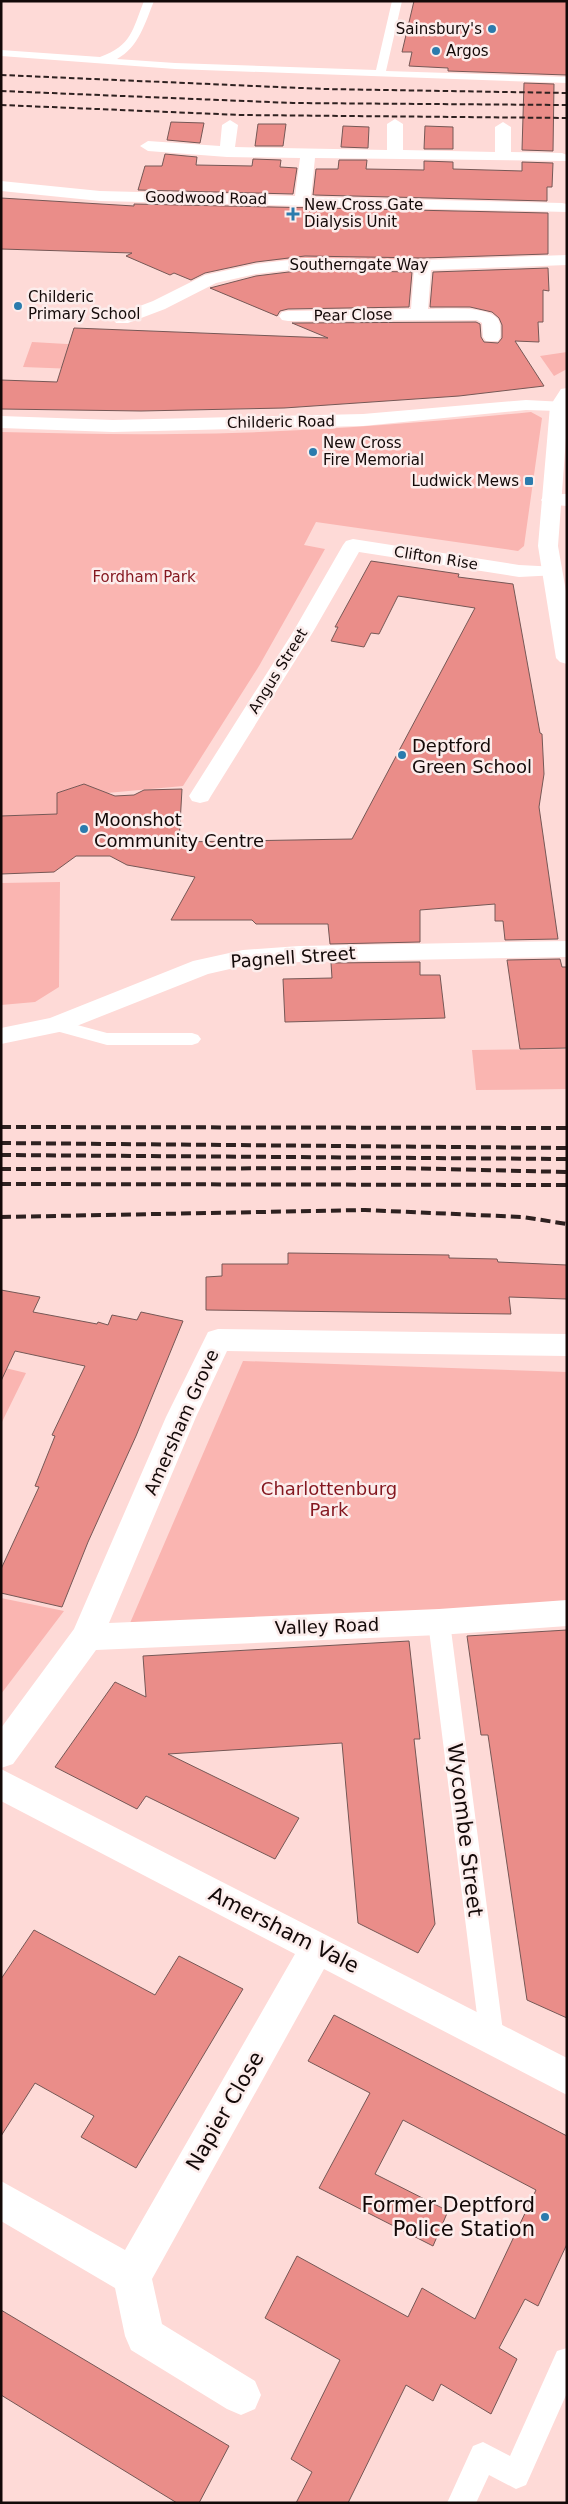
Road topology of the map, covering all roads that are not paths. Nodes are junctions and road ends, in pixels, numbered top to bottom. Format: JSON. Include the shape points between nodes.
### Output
{"nodes":[{"id":1,"x":148,"y":1,"type":"edge"},
{"id":2,"x":397,"y":1,"type":"edge"},
{"id":3,"x":1,"y":53,"type":"edge"},
{"id":4,"x":1,"y":61,"type":"edge"},
{"id":5,"x":91,"y":61,"type":"junction"},
{"id":6,"x":380,"y":75,"type":"junction"},
{"id":7,"x":567,"y":80,"type":"edge"},
{"id":8,"x":395,"y":124,"type":"dead end"},
{"id":9,"x":230,"y":125,"type":"dead end"},
{"id":10,"x":503,"y":127,"type":"dead end"},
{"id":11,"x":148,"y":146,"type":"dead end"},
{"id":12,"x":227,"y":152,"type":"junction"},
{"id":13,"x":308,"y":154,"type":"junction"},
{"id":14,"x":396,"y":155,"type":"junction"},
{"id":15,"x":503,"y":157,"type":"junction"},
{"id":16,"x":562,"y":158,"type":"dead end"},
{"id":17,"x":1,"y":186,"type":"edge"},
{"id":18,"x":303,"y":200,"type":"junction"},
{"id":19,"x":562,"y":208,"type":"dead end"},
{"id":20,"x":567,"y":260,"type":"edge"},
{"id":21,"x":423,"y":265,"type":"junction"},
{"id":22,"x":159,"y":305,"type":"junction"},
{"id":23,"x":180,"y":313,"type":"dead end"},
{"id":24,"x":419,"y":314,"type":"junction"},
{"id":25,"x":288,"y":316,"type":"dead end"},
{"id":26,"x":122,"y":319,"type":"dead end"},
{"id":27,"x":492,"y":337,"type":"dead end"},
{"id":28,"x":563,"y":399,"type":"edge"},
{"id":29,"x":1,"y":422,"type":"edge"},
{"id":30,"x":559,"y":500,"type":"edge"},
{"id":31,"x":353,"y":545,"type":"joint"},
{"id":32,"x":552,"y":571,"type":"junction"},
{"id":33,"x":567,"y":658,"type":"edge"},
{"id":34,"x":200,"y":796,"type":"dead end"},
{"id":35,"x":567,"y":949,"type":"edge"},
{"id":36,"x":55,"y":1025,"type":"junction"},
{"id":37,"x":1,"y":1036,"type":"edge"},
{"id":38,"x":192,"y":1040,"type":"dead end"},
{"id":39,"x":567,"y":1345,"type":"edge"},
{"id":40,"x":567,"y":1613,"type":"edge"},
{"id":41,"x":439,"y":1622,"type":"junction"},
{"id":42,"x":87,"y":1637,"type":"junction"},
{"id":43,"x":1,"y":1754,"type":"edge"},
{"id":44,"x":1,"y":1784,"type":"edge"},
{"id":45,"x":318,"y":1947,"type":"junction"},
{"id":46,"x":492,"y":2039,"type":"junction"},
{"id":47,"x":567,"y":2077,"type":"edge"},
{"id":48,"x":1,"y":2200,"type":"edge"},
{"id":49,"x":132,"y":2276,"type":"junction"},
{"id":50,"x":567,"y":2361,"type":"edge"},
{"id":51,"x":241,"y":2395,"type":"dead end"},
{"id":52,"x":461,"y":2503,"type":"edge"}],
"edges":[{"from":1,"to":5,"type":"lane","via":[[128,49],[113,58]]},
{"from":2,"to":6,"type":"lane"},
{"from":3,"to":5,"type":"lane"},
{"from":4,"to":5,"type":"lane"},
{"from":5,"to":6,"type":"lane"},
{"from":6,"to":7,"type":"lane"},
{"from":8,"to":14,"type":"street"},
{"from":9,"to":12,"type":"street"},
{"from":10,"to":15,"type":"street"},
{"from":11,"to":12,"type":"street"},
{"from":12,"to":13,"type":"street"},
{"from":13,"to":14,"type":"street"},
{"from":13,"to":18,"type":"street"},
{"from":14,"to":15,"type":"street"},
{"from":15,"to":16,"type":"street"},
{"from":17,"to":18,"type":"street","name":"Goodwood Road","via":[[100,196]]},
{"from":18,"to":19,"type":"street","name":"Goodwood Road"},
{"from":20,"to":21,"type":"street","name":"Southerngate Way"},
{"from":21,"to":22,"type":"street","name":"Southerngate Way","via":[[305,263],[256,269],[211,279]]},
{"from":21,"to":24,"type":"street"},
{"from":22,"to":23,"type":"street"},
{"from":22,"to":26,"type":"street","name":"Southerngate Way"},
{"from":24,"to":25,"type":"street","name":"Pear Close"},
{"from":24,"to":27,"type":"street","name":"Pear Close","via":[[480,315],[492,320]]},
{"from":28,"to":29,"type":"street","name":"Childeric Road","via":[[364,420],[113,426]]},
{"from":28,"to":30,"type":"street"},
{"from":30,"to":32,"type":"street","via":[[548,546]]},
{"from":31,"to":32,"type":"street","name":"Clifton Rise","via":[[519,571]]},
{"from":31,"to":34,"type":"street","name":"Angus Street","via":[[303,632]]},
{"from":32,"to":33,"type":"street"},
{"from":35,"to":36,"type":"street","name":"Pagnell Street","via":[[243,958],[202,967]]},
{"from":36,"to":37,"type":"street","name":"Pagnell Street"},
{"from":36,"to":38,"type":"lane","via":[[107,1039]]},
{"from":39,"to":42,"type":"street","name":"Amersham Grove","via":[[218,1340],[181,1417]]},
{"from":40,"to":41,"type":"street","name":"Valley Road"},
{"from":41,"to":42,"type":"street","name":"Valley Road"},
{"from":41,"to":46,"type":"lane","name":"Wycombe Street"},
{"from":42,"to":43,"type":"street","name":"Amersham Grove"},
{"from":44,"to":45,"type":"street","name":"Amersham Vale"},
{"from":45,"to":46,"type":"street","name":"Amersham Vale"},
{"from":45,"to":49,"type":"street","name":"Napier Close"},
{"from":46,"to":47,"type":"street","name":"Amersham Vale"},
{"from":48,"to":49,"type":"street"},
{"from":49,"to":51,"type":"street","via":[[145,2336]]},
{"from":50,"to":52,"type":"lane","via":[[516,2476],[483,2456]]}]}
